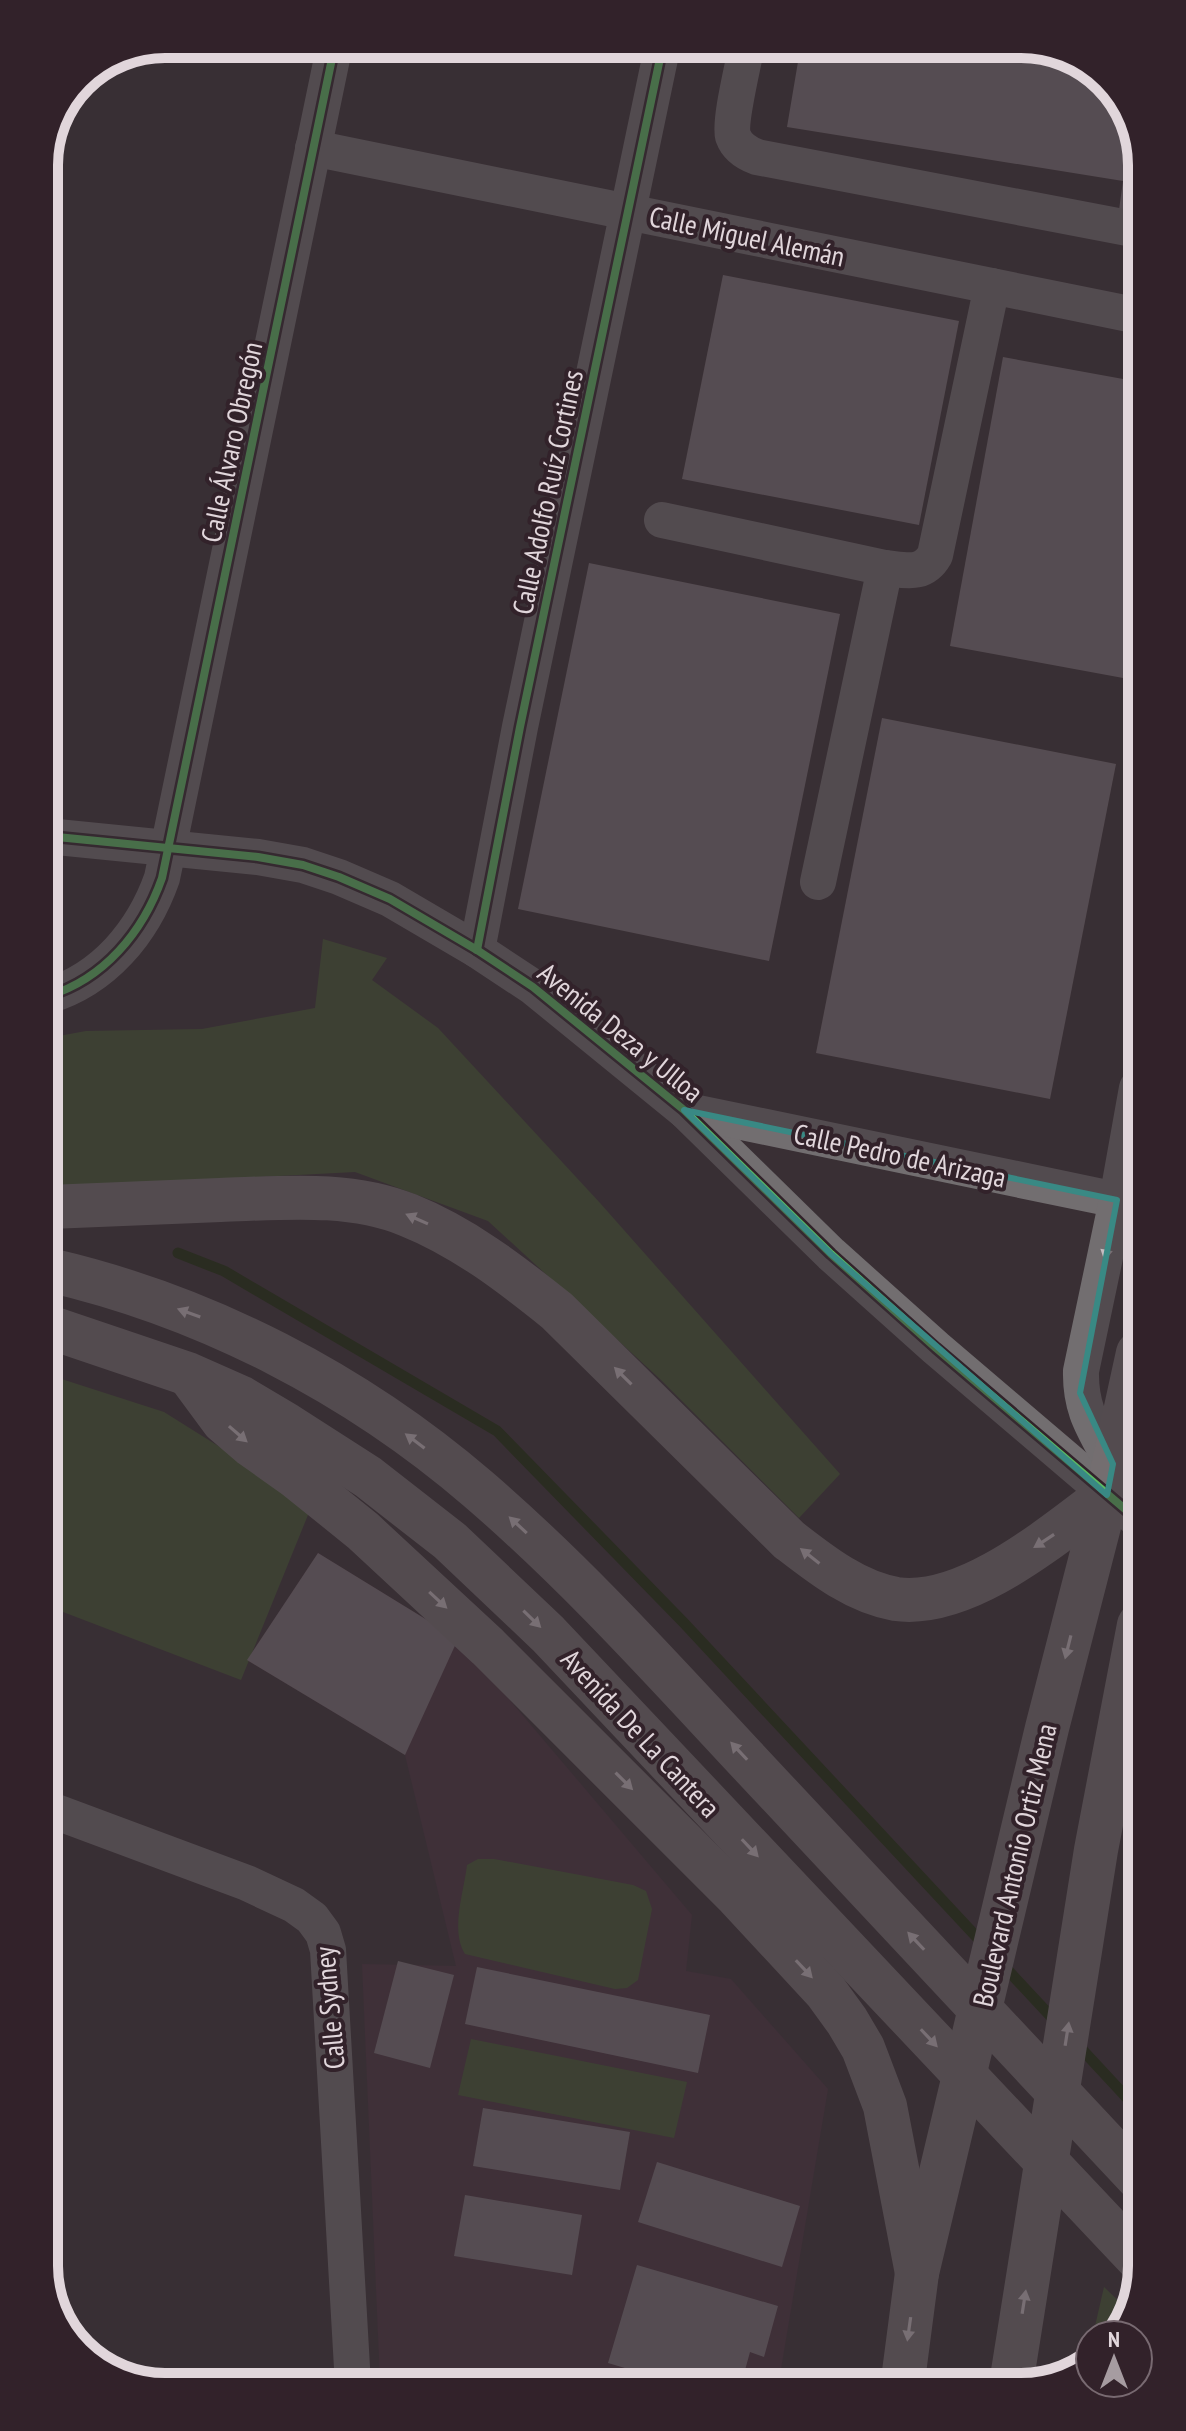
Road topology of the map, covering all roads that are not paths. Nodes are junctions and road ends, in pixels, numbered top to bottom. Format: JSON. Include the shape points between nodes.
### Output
{"nodes":[{"id":1,"x":332,"y":58,"type":"edge"},
{"id":2,"x":660,"y":58,"type":"edge"},
{"id":3,"x":744,"y":58,"type":"edge"},
{"id":4,"x":313,"y":148,"type":"junction"},
{"id":5,"x":628,"y":212,"type":"junction"},
{"id":6,"x":1128,"y":228,"type":"edge"},
{"id":7,"x":992,"y":286,"type":"junction"},
{"id":8,"x":1128,"y":314,"type":"edge"},
{"id":9,"x":662,"y":520,"type":"dead end"},
{"id":10,"x":885,"y":568,"type":"junction"},
{"id":11,"x":58,"y":837,"type":"edge"},
{"id":12,"x":169,"y":848,"type":"junction"},
{"id":13,"x":818,"y":882,"type":"dead end"},
{"id":14,"x":477,"y":950,"type":"junction"},
{"id":15,"x":58,"y":993,"type":"edge"},
{"id":16,"x":684,"y":1110,"type":"junction"},
{"id":17,"x":1128,"y":1138,"type":"edge"},
{"id":18,"x":1117,"y":1200,"type":"junction"},
{"id":19,"x":58,"y":1207,"type":"edge"},
{"id":20,"x":58,"y":1272,"type":"edge"},
{"id":21,"x":58,"y":1330,"type":"edge"},
{"id":22,"x":188,"y":1374,"type":"junction"},
{"id":23,"x":1128,"y":1431,"type":"edge"},
{"id":24,"x":1120,"y":1493,"type":"edge"},
{"id":25,"x":1128,"y":1683,"type":"edge"},
{"id":26,"x":58,"y":1813,"type":"edge"},
{"id":27,"x":1128,"y":2167,"type":"edge"},
{"id":28,"x":1128,"y":2248,"type":"edge"},
{"id":29,"x":917,"y":2273,"type":"junction"},
{"id":30,"x":352,"y":2373,"type":"edge"},
{"id":31,"x":904,"y":2373,"type":"edge"},
{"id":32,"x":1013,"y":2373,"type":"edge"}],
"edges":[{"from":1,"to":4,"type":"street","name":"Calle Álvaro Obregón"},
{"from":2,"to":5,"type":"street","name":"Calle Adolfo Ruíz Cortines"},
{"from":3,"to":6,"type":"street","via":[[732,128],[746,153]]},
{"from":4,"to":5,"type":"street","name":"Calle Miguel Alemán"},
{"from":4,"to":12,"type":"street","name":"Calle Álvaro Obregón"},
{"from":5,"to":7,"type":"street","name":"Calle Miguel Alemán"},
{"from":5,"to":14,"type":"street","name":"Calle Adolfo Ruíz Cortines"},
{"from":7,"to":8,"type":"street","name":"Calle Miguel Alemán"},
{"from":7,"to":10,"type":"street","via":[[935,555],[917,572]]},
{"from":9,"to":10,"type":"street"},
{"from":10,"to":13,"type":"street"},
{"from":11,"to":12,"type":"street","name":"Avenida Deza y Ulloa"},
{"from":12,"to":14,"type":"street","name":"Avenida Deza y Ulloa","via":[[303,865],[390,899]]},
{"from":12,"to":15,"type":"street","name":"Calle Álvaro Obregón","via":[[154,901],[126,944],[77,986]]},
{"from":14,"to":16,"type":"street","name":"Avenida Deza y Ulloa","via":[[533,987]]},
{"from":16,"to":18,"type":"street","name":"Calle Pedro de Arizaga"},
{"from":16,"to":24,"type":"street","name":"Avenida Deza y Ulloa","via":[[936,1348]]},
{"from":17,"to":18,"type":"street"},
{"from":18,"to":24,"type":"street","one_way":true,"via":[[1080,1393]]},
{"from":24,"to":19,"type":"main road","one_way":true,"via":[[967,1589],[940,1597],[887,1596],[852,1583],[789,1540],[557,1311],[440,1229],[372,1204],[327,1198]]},
{"from":27,"to":20,"type":"main road","name":"Avenida De La Cantera","one_way":true,"via":[[602,1605],[477,1488],[377,1412],[289,1361],[212,1322],[132,1292]]},
{"from":21,"to":22,"type":"main road","name":"Avenida De La Cantera"},
{"from":22,"to":28,"type":"main road","name":"Avenida De La Cantera","one_way":true,"via":[[287,1425],[368,1477],[450,1541],[548,1634]]},
{"from":22,"to":29,"type":"main road","one_way":true,"via":[[223,1421],[363,1531],[488,1647],[826,1992],[863,2048],[885,2106]]},
{"from":23,"to":24,"type":"main road","name":"Boulevard Antonio Ortiz Mena"},
{"from":24,"to":29,"type":"main road","name":"Boulevard Antonio Ortiz Mena","one_way":true,"via":[[1022,1831]]},
{"from":32,"to":25,"type":"main road","one_way":true,"via":[[1096,1850]]},
{"from":26,"to":30,"type":"street","name":"Calle Sydney","via":[[247,1883],[294,1905],[323,1933]]},
{"from":29,"to":31,"type":"main road","name":"Boulevard Antonio Ortiz Mena","one_way":true}]}
